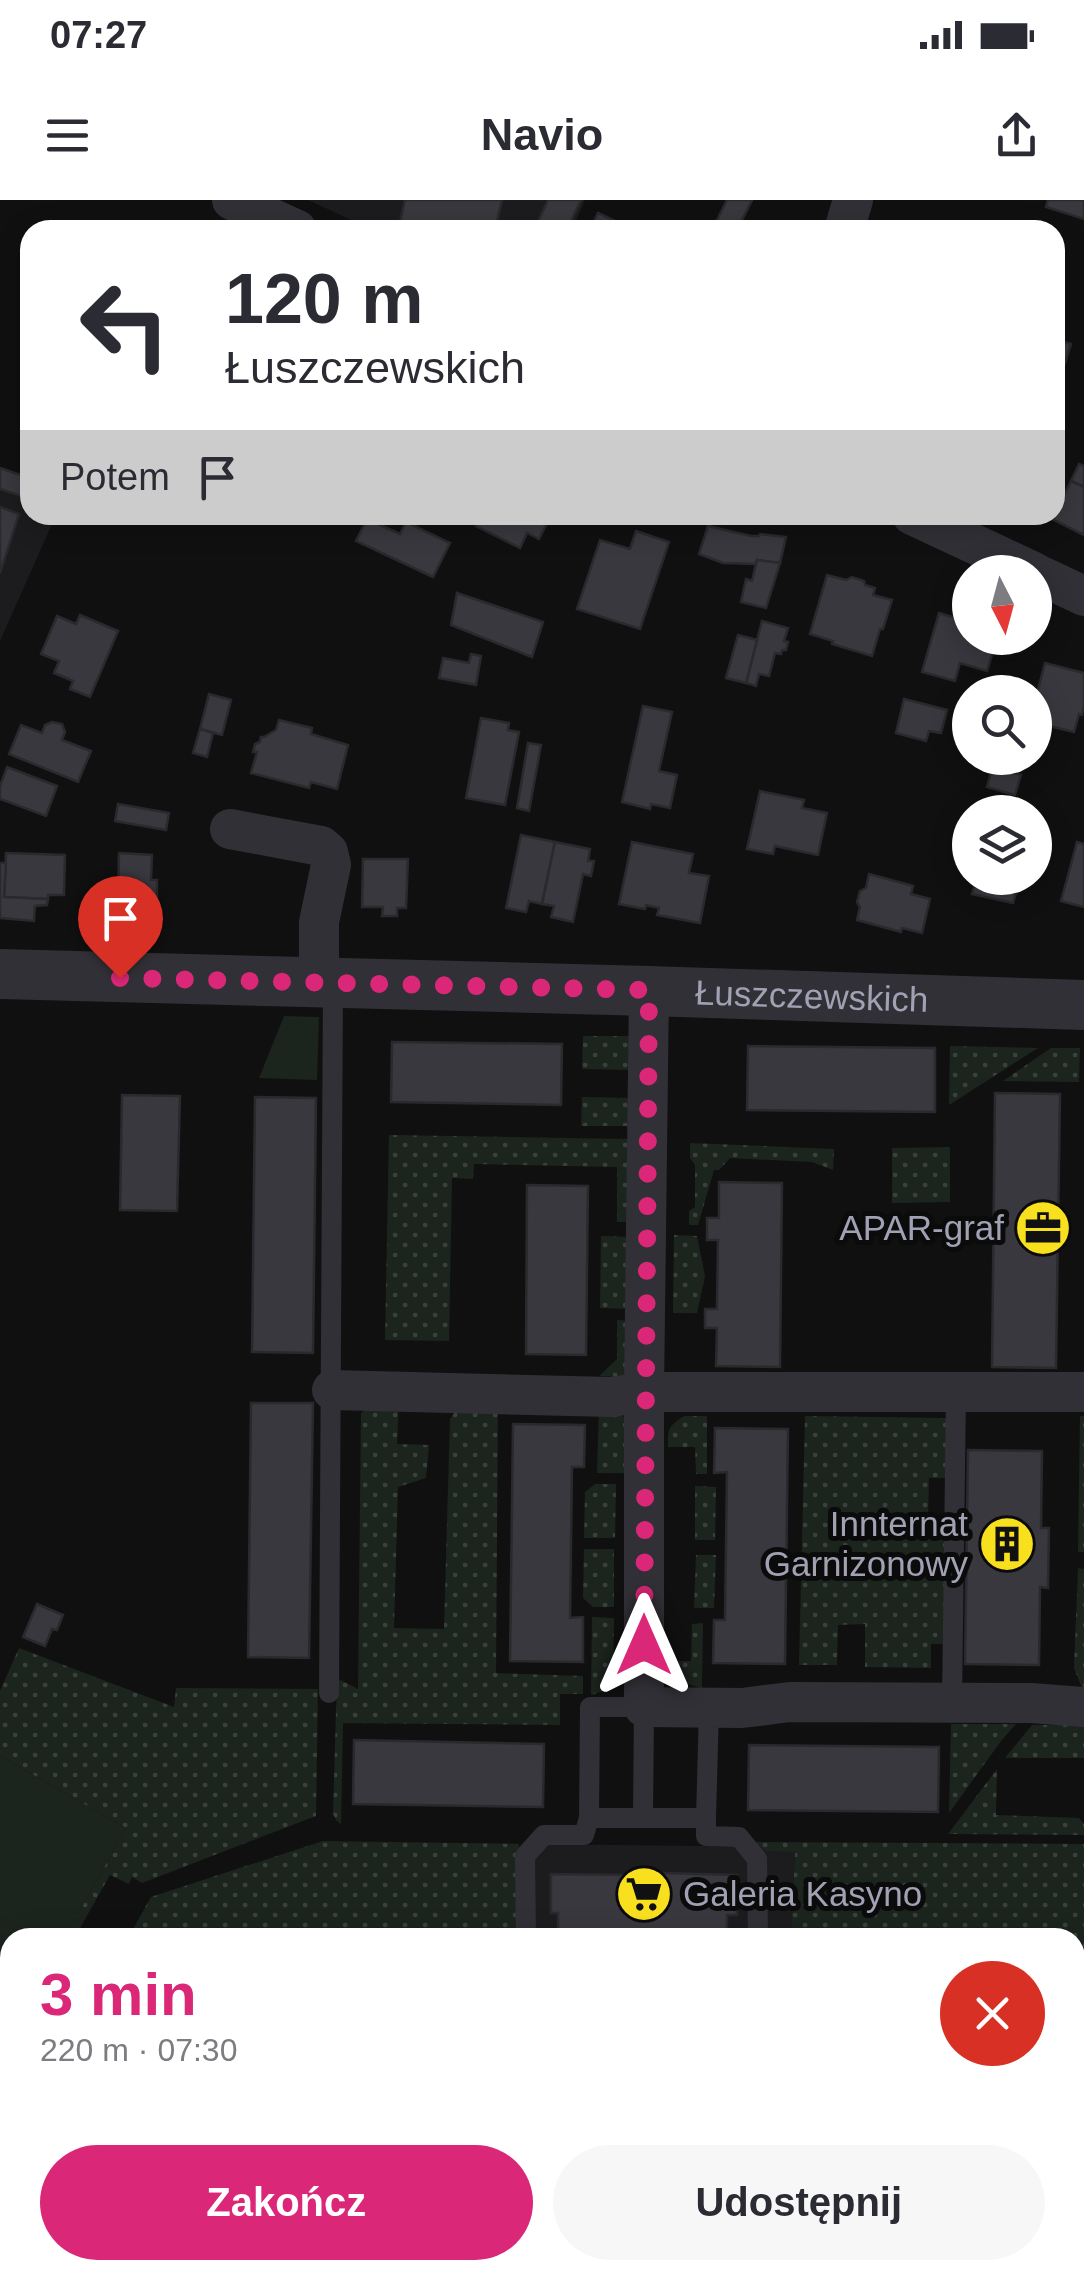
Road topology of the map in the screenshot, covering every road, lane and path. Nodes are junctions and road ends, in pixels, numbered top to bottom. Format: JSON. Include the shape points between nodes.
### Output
{"nodes":[{"id":1,"x":232,"y":200,"type":"edge"},
{"id":2,"x":275,"y":220,"type":"edge"},
{"id":3,"x":933,"y":525,"type":"edge"},
{"id":4,"x":996,"y":555,"type":"edge"},
{"id":5,"x":1052,"y":581,"type":"edge"},
{"id":6,"x":1084,"y":596,"type":"edge"},
{"id":7,"x":230,"y":829,"type":"dead end"},
{"id":8,"x":0,"y":974,"type":"edge"},
{"id":9,"x":326,"y":984,"type":"junction"},
{"id":10,"x":649,"y":990,"type":"junction"},
{"id":11,"x":1084,"y":1005,"type":"edge"},
{"id":12,"x":332,"y":1390,"type":"junction"},
{"id":13,"x":956,"y":1391,"type":"junction"},
{"id":14,"x":644,"y":1392,"type":"junction"},
{"id":15,"x":1084,"y":1392,"type":"edge"},
{"id":16,"x":329,"y":1693,"type":"dead end"},
{"id":17,"x":952,"y":1702,"type":"junction"},
{"id":18,"x":1084,"y":1707,"type":"edge"},
{"id":19,"x":644,"y":1708,"type":"junction"},
{"id":20,"x":709,"y":1708,"type":"junction"},
{"id":21,"x":589,"y":1818,"type":"junction"},
{"id":22,"x":643,"y":1818,"type":"junction"},
{"id":23,"x":706,"y":1818,"type":"junction"},
{"id":24,"x":526,"y":1928,"type":"edge"},
{"id":25,"x":758,"y":1928,"type":"edge"}],
"edges":[{"from":1,"to":2,"type":"street"},
{"from":3,"to":4,"type":"street"},
{"from":5,"to":6,"type":"street"},
{"from":7,"to":9,"type":"street","via":[[328,852],[319,922]]},
{"from":8,"to":9,"type":"street","name":"Łuszczewskich"},
{"from":9,"to":10,"type":"street","name":"Łuszczewskich"},
{"from":9,"to":12,"type":"lane"},
{"from":10,"to":11,"type":"street","name":"Łuszczewskich"},
{"from":10,"to":14,"type":"street"},
{"from":12,"to":14,"type":"street","via":[[601,1397]]},
{"from":12,"to":16,"type":"lane"},
{"from":13,"to":14,"type":"street"},
{"from":13,"to":15,"type":"street"},
{"from":13,"to":17,"type":"lane"},
{"from":14,"to":19,"type":"street"},
{"from":17,"to":18,"type":"street"},
{"from":17,"to":20,"type":"street"},
{"from":19,"to":20,"type":"street"},
{"from":19,"to":21,"type":"lane","via":[[590,1707]]},
{"from":19,"to":22,"type":"lane"},
{"from":20,"to":23,"type":"lane"},
{"from":21,"to":22,"type":"lane"},
{"from":21,"to":24,"type":"lane","via":[[584,1835],[544,1835],[526,1856]]},
{"from":22,"to":23,"type":"lane"},
{"from":23,"to":25,"type":"lane","via":[[706,1836],[738,1837],[757,1860]]}]}
